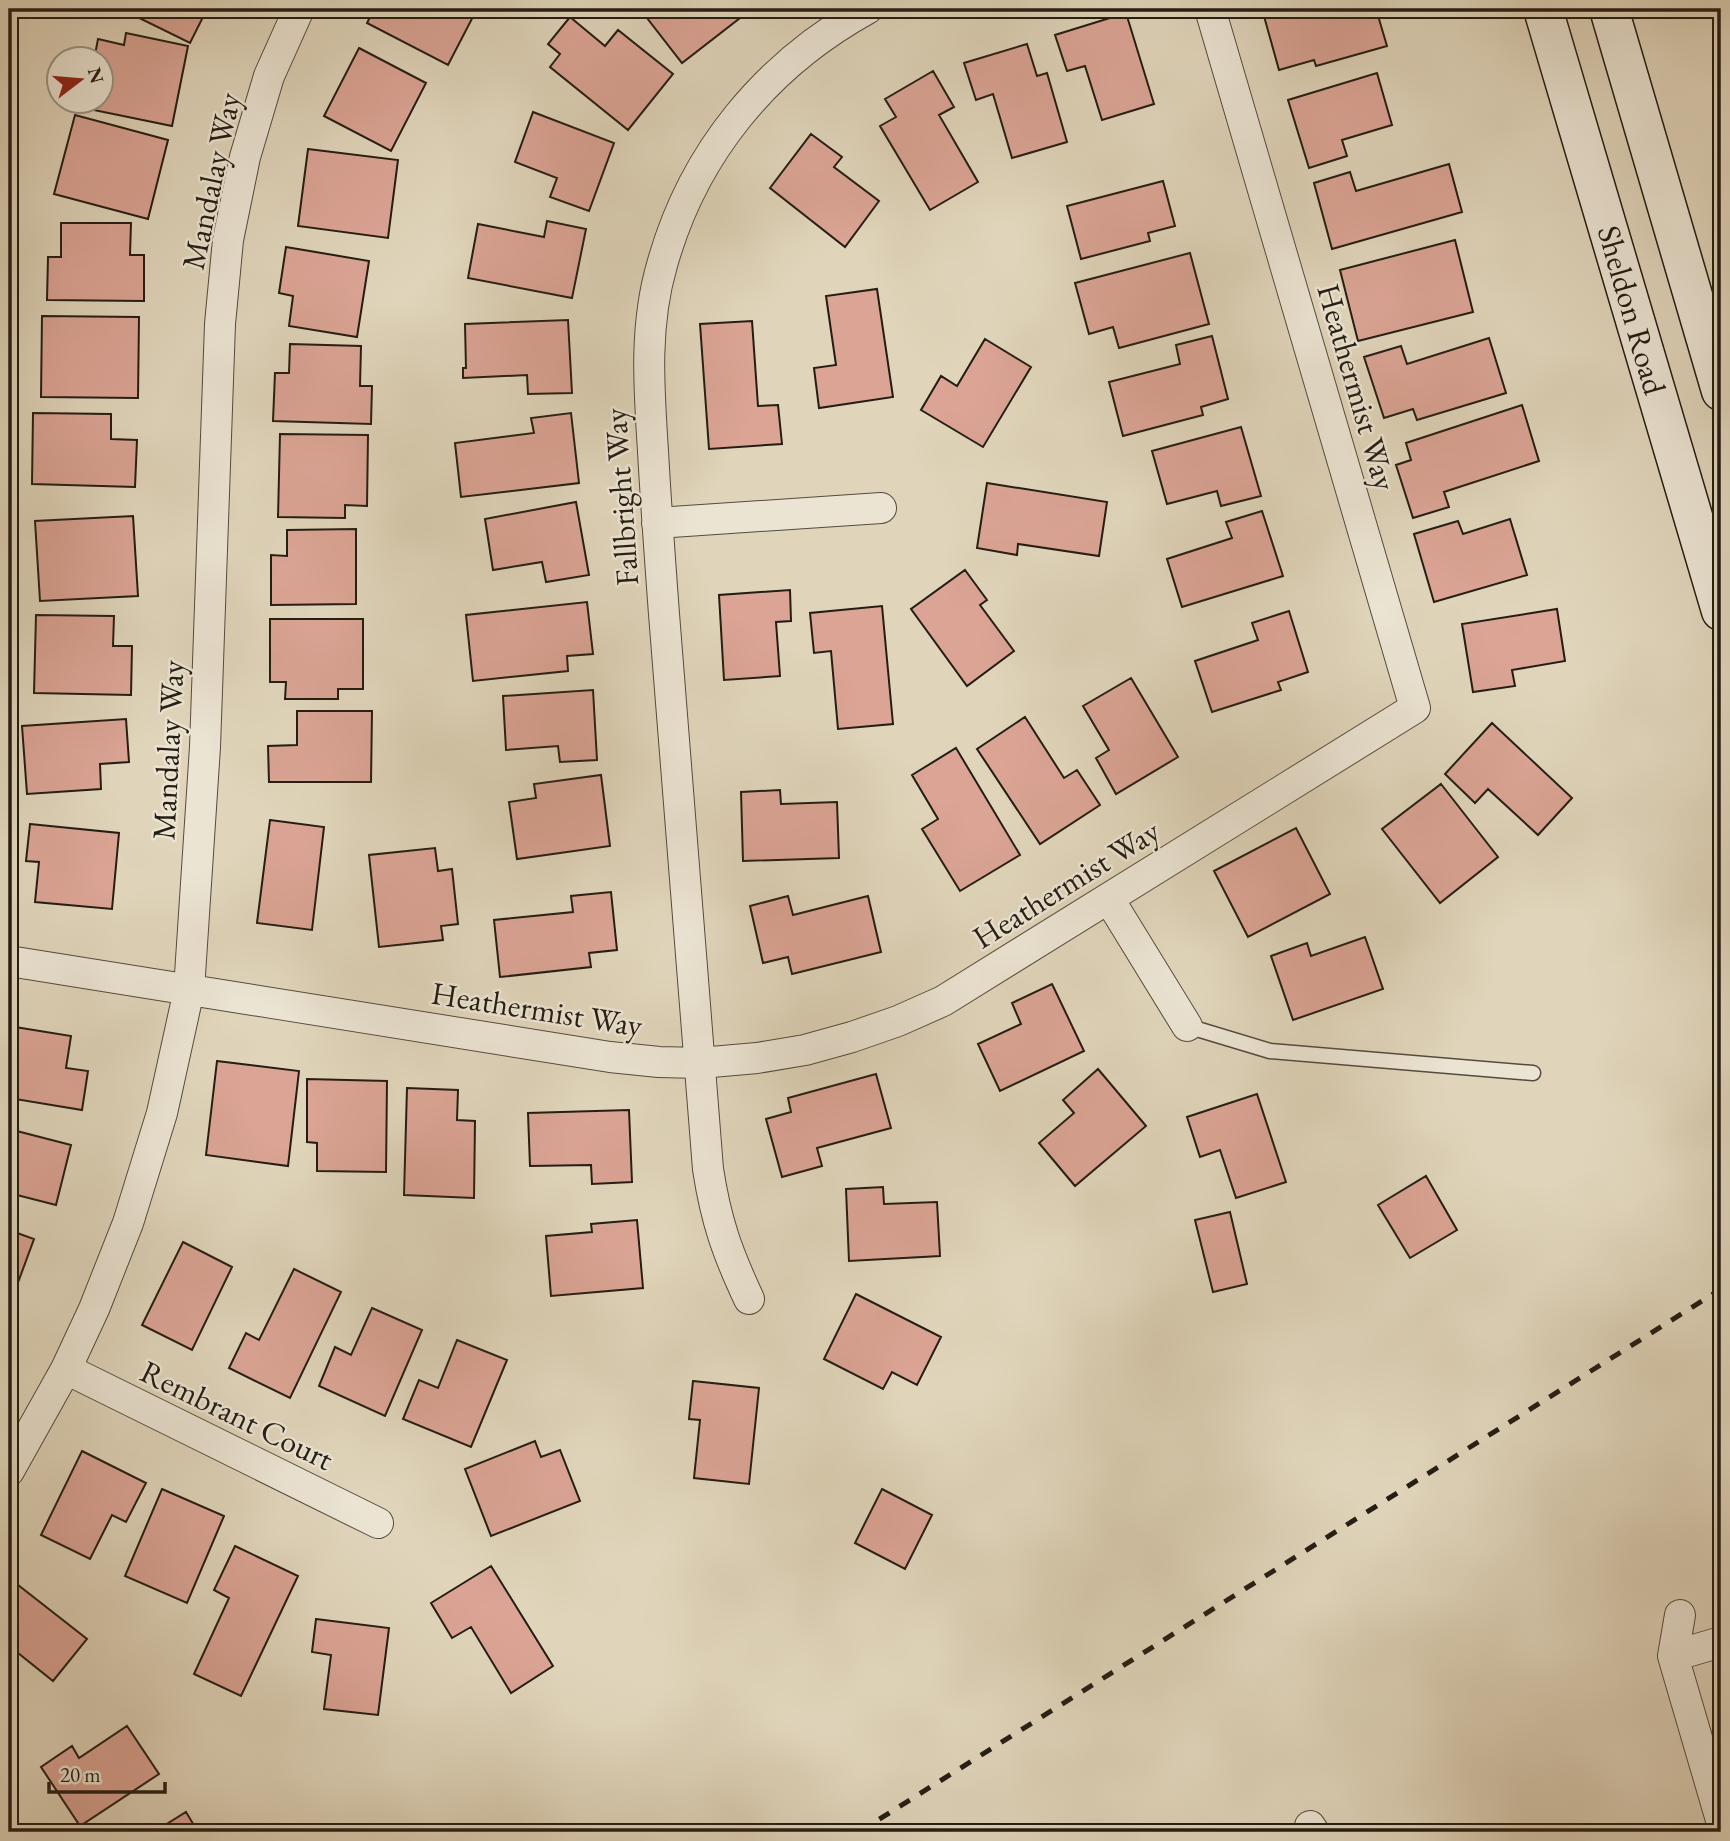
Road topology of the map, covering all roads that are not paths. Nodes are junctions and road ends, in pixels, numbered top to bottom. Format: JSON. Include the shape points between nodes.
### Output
{"nodes":[{"id":1,"x":299,"y":9,"type":"edge"},
{"id":2,"x":867,"y":9,"type":"edge"},
{"id":3,"x":1210,"y":9,"type":"edge"},
{"id":4,"x":1543,"y":9,"type":"edge"},
{"id":5,"x":1609,"y":9,"type":"edge"},
{"id":6,"x":1721,"y":391,"type":"edge"},
{"id":7,"x":881,"y":508,"type":"dead end"},
{"id":8,"x":657,"y":523,"type":"junction"},
{"id":9,"x":1721,"y":611,"type":"edge"},
{"id":10,"x":1109,"y":899,"type":"junction"},
{"id":11,"x":9,"y":961,"type":"edge"},
{"id":12,"x":189,"y":990,"type":"junction"},
{"id":13,"x":1187,"y":1026,"type":"joint"},
{"id":14,"x":700,"y":1063,"type":"junction"},
{"id":15,"x":1533,"y":1073,"type":"dead end"},
{"id":16,"x":749,"y":1299,"type":"dead end"},
{"id":17,"x":66,"y":1368,"type":"junction"},
{"id":18,"x":9,"y":1471,"type":"edge"},
{"id":19,"x":378,"y":1523,"type":"dead end"},
{"id":20,"x":1680,"y":1615,"type":"dead end"},
{"id":21,"x":1721,"y":1642,"type":"edge"},
{"id":22,"x":1674,"y":1656,"type":"junction"},
{"id":23,"x":1721,"y":1820,"type":"edge"}],
"edges":[{"from":1,"to":12,"type":"street","name":"Mandalay Way","via":[[255,122],[228,240],[220,324],[205,747]]},
{"from":2,"to":8,"type":"street","name":"Fallbright Way","via":[[795,56],[764,85],[711,151],[673,228],[652,309],[649,352]]},
{"from":3,"to":10,"type":"street","name":"Heathermist Way","via":[[1415,708]]},
{"from":4,"to":9,"type":"main road","name":"Sheldon Road"},
{"from":5,"to":6,"type":"main road","name":"Sheldon Road"},
{"from":7,"to":8,"type":"street"},
{"from":8,"to":14,"type":"street","name":"Fallbright Way"},
{"from":10,"to":13,"type":"street"},
{"from":10,"to":14,"type":"street","name":"Heathermist Way","via":[[943,1001],[898,1021],[805,1050]]},
{"from":11,"to":12,"type":"street","name":"Heathermist Way"},
{"from":12,"to":14,"type":"street","name":"Heathermist Way","via":[[610,1057]]},
{"from":12,"to":17,"type":"street","name":"Mandalay Way","via":[[162,1113],[128,1223]]},
{"from":13,"to":15,"type":"lane","via":[[1270,1051]]},
{"from":14,"to":16,"type":"street","name":"Fallbright Way","via":[[714,1210],[726,1251]]},
{"from":17,"to":18,"type":"street","name":"Mandalay Way"},
{"from":17,"to":19,"type":"street","name":"Rembrant Court"},
{"from":20,"to":22,"type":"street"},
{"from":21,"to":22,"type":"street"},
{"from":22,"to":23,"type":"street"}]}
